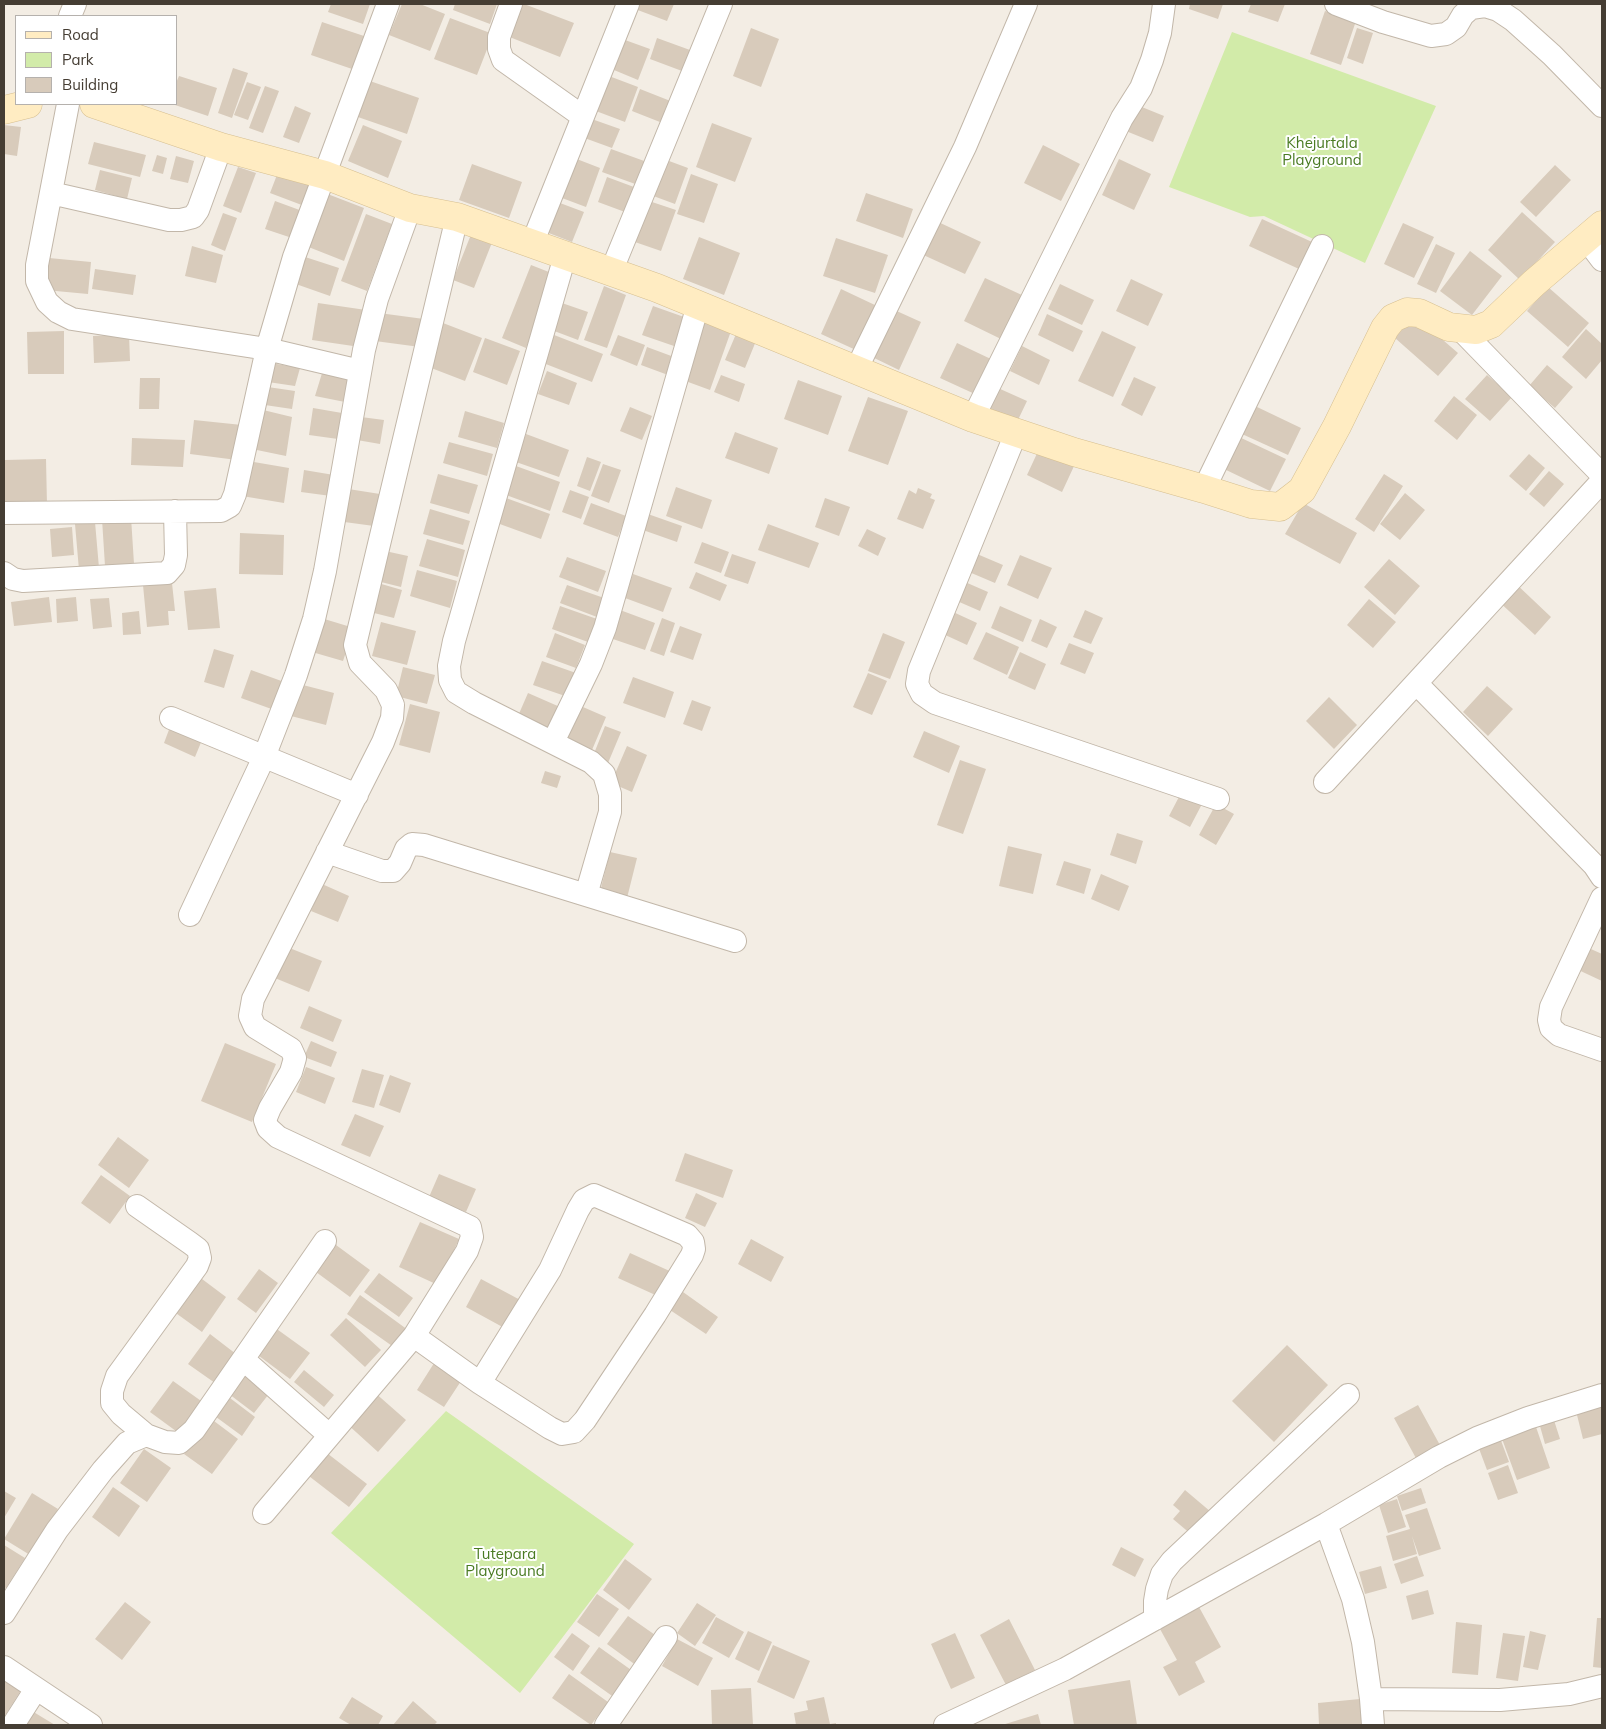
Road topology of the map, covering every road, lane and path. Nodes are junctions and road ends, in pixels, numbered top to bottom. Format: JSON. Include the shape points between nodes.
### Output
{"nodes":[{"id":1,"x":388,"y":4,"type":"edge"},
{"id":2,"x":511,"y":4,"type":"edge"},
{"id":3,"x":628,"y":4,"type":"edge"},
{"id":4,"x":721,"y":4,"type":"edge"},
{"id":5,"x":1026,"y":4,"type":"edge"},
{"id":6,"x":1164,"y":4,"type":"edge"},
{"id":7,"x":1336,"y":4,"type":"edge"},
{"id":8,"x":1465,"y":9,"type":"edge"},
{"id":9,"x":24,"y":105,"type":"edge"},
{"id":10,"x":68,"y":105,"type":"edge"},
{"id":11,"x":97,"y":105,"type":"edge"},
{"id":12,"x":1602,"y":106,"type":"edge"},
{"id":13,"x":4,"y":110,"type":"edge"},
{"id":14,"x":582,"y":116,"type":"junction"},
{"id":15,"x":221,"y":147,"type":"junction"},
{"id":16,"x":325,"y":175,"type":"junction"},
{"id":17,"x":51,"y":193,"type":"junction"},
{"id":18,"x":410,"y":208,"type":"junction"},
{"id":19,"x":457,"y":217,"type":"junction"},
{"id":20,"x":1597,"y":241,"type":"edge"},
{"id":21,"x":532,"y":244,"type":"junction"},
{"id":22,"x":1322,"y":246,"type":"dead end"},
{"id":23,"x":565,"y":256,"type":"junction"},
{"id":24,"x":611,"y":272,"type":"junction"},
{"id":25,"x":698,"y":305,"type":"junction"},
{"id":26,"x":1460,"y":329,"type":"junction"},
{"id":27,"x":267,"y":349,"type":"junction"},
{"id":28,"x":856,"y":370,"type":"junction"},
{"id":29,"x":360,"y":371,"type":"junction"},
{"id":30,"x":973,"y":418,"type":"junction"},
{"id":31,"x":1016,"y":433,"type":"junction"},
{"id":32,"x":1602,"y":475,"type":"edge"},
{"id":33,"x":1602,"y":482,"type":"edge"},
{"id":34,"x":1204,"y":489,"type":"junction"},
{"id":35,"x":175,"y":511,"type":"junction"},
{"id":36,"x":4,"y":513,"type":"edge"},
{"id":37,"x":4,"y":573,"type":"edge"},
{"id":38,"x":1416,"y":683,"type":"junction"},
{"id":39,"x":171,"y":718,"type":"dead end"},
{"id":40,"x":553,"y":742,"type":"junction"},
{"id":41,"x":264,"y":757,"type":"junction"},
{"id":42,"x":1325,"y":782,"type":"dead end"},
{"id":43,"x":357,"y":794,"type":"junction"},
{"id":44,"x":1218,"y":799,"type":"dead end"},
{"id":45,"x":327,"y":852,"type":"junction"},
{"id":46,"x":1602,"y":878,"type":"edge"},
{"id":47,"x":586,"y":895,"type":"junction"},
{"id":48,"x":1602,"y":898,"type":"edge"},
{"id":49,"x":190,"y":915,"type":"dead end"},
{"id":50,"x":735,"y":941,"type":"dead end"},
{"id":51,"x":1602,"y":1050,"type":"edge"},
{"id":52,"x":137,"y":1206,"type":"dead end"},
{"id":53,"x":325,"y":1242,"type":"dead end"},
{"id":54,"x":414,"y":1336,"type":"junction"},
{"id":55,"x":244,"y":1360,"type":"junction"},
{"id":56,"x":480,"y":1383,"type":"junction"},
{"id":57,"x":1348,"y":1394,"type":"dead end"},
{"id":58,"x":1602,"y":1395,"type":"edge"},
{"id":59,"x":146,"y":1435,"type":"junction"},
{"id":60,"x":328,"y":1435,"type":"junction"},
{"id":61,"x":264,"y":1513,"type":"dead end"},
{"id":62,"x":1326,"y":1524,"type":"junction"},
{"id":63,"x":4,"y":1612,"type":"edge"},
{"id":64,"x":1155,"y":1619,"type":"junction"},
{"id":65,"x":666,"y":1637,"type":"dead end"},
{"id":66,"x":4,"y":1668,"type":"edge"},
{"id":67,"x":1602,"y":1686,"type":"edge"},
{"id":68,"x":36,"y":1689,"type":"junction"},
{"id":69,"x":1371,"y":1699,"type":"junction"},
{"id":70,"x":12,"y":1725,"type":"edge"},
{"id":71,"x":91,"y":1725,"type":"edge"},
{"id":72,"x":606,"y":1725,"type":"edge"},
{"id":73,"x":945,"y":1725,"type":"edge"},
{"id":74,"x":1373,"y":1725,"type":"edge"}],
"edges":[{"from":1,"to":16,"type":"street"},
{"from":2,"to":14,"type":"street","via":[[499,37],[503,60]]},
{"from":3,"to":14,"type":"street"},
{"from":4,"to":24,"type":"street"},
{"from":5,"to":28,"type":"street","via":[[965,147]]},
{"from":6,"to":30,"type":"street","via":[[1160,33],[1141,88],[1122,118]]},
{"from":7,"to":8,"type":"street","via":[[1431,36],[1446,34],[1456,27]]},
{"from":8,"to":12,"type":"street","via":[[1485,6],[1513,20]]},
{"from":9,"to":13,"type":"street"},
{"from":10,"to":17,"type":"street"},
{"from":11,"to":15,"type":"street"},
{"from":14,"to":21,"type":"street"},
{"from":15,"to":16,"type":"street"},
{"from":15,"to":17,"type":"street","via":[[198,210],[187,219],[169,220]]},
{"from":16,"to":18,"type":"street"},
{"from":16,"to":27,"type":"street","via":[[294,257]]},
{"from":17,"to":27,"type":"street","via":[[37,265],[37,281],[46,302],[58,312],[72,318]]},
{"from":18,"to":19,"type":"street"},
{"from":18,"to":29,"type":"street","via":[[377,300]]},
{"from":19,"to":21,"type":"street"},
{"from":19,"to":43,"type":"street","via":[[355,645],[360,663],[386,690],[393,705],[383,742]]},
{"from":20,"to":26,"type":"street","via":[[1534,283],[1490,324],[1476,330]]},
{"from":21,"to":23,"type":"street"},
{"from":22,"to":34,"type":"street"},
{"from":23,"to":24,"type":"street"},
{"from":23,"to":40,"type":"street","via":[[449,666],[450,680],[456,692]]},
{"from":24,"to":25,"type":"street"},
{"from":25,"to":28,"type":"street"},
{"from":25,"to":40,"type":"street","via":[[604,628],[591,664]]},
{"from":26,"to":32,"type":"street"},
{"from":26,"to":34,"type":"street","via":[[1419,313],[1407,312],[1393,318],[1384,328],[1302,490],[1280,507],[1250,504]]},
{"from":27,"to":29,"type":"street"},
{"from":27,"to":35,"type":"street","via":[[230,506],[221,511]]},
{"from":28,"to":30,"type":"street"},
{"from":29,"to":41,"type":"street","via":[[314,619]]},
{"from":30,"to":31,"type":"street"},
{"from":31,"to":34,"type":"street"},
{"from":31,"to":44,"type":"street","via":[[919,671],[917,684],[922,694],[935,703]]},
{"from":33,"to":38,"type":"street"},
{"from":35,"to":36,"type":"street"},
{"from":35,"to":37,"type":"street","via":[[176,555],[174,565],[167,573],[23,580],[13,579]]},
{"from":38,"to":42,"type":"street"},
{"from":38,"to":46,"type":"street","via":[[1594,865]]},
{"from":39,"to":41,"type":"street"},
{"from":40,"to":47,"type":"street","via":[[591,762],[604,774],[610,794],[610,812]]},
{"from":41,"to":43,"type":"street"},
{"from":41,"to":49,"type":"street"},
{"from":43,"to":45,"type":"street"},
{"from":45,"to":47,"type":"street","via":[[382,871],[392,871],[400,863],[406,848],[412,844],[424,845]]},
{"from":45,"to":54,"type":"street","via":[[253,999],[250,1016],[255,1027],[291,1050],[295,1058],[265,1120],[268,1128],[278,1136],[470,1227],[472,1237],[467,1251]]},
{"from":47,"to":50,"type":"street"},
{"from":48,"to":51,"type":"street","via":[[1551,1007],[1549,1020],[1551,1028],[1559,1035]]},
{"from":52,"to":59,"type":"street","via":[[190,1242],[198,1249],[200,1258],[117,1376],[112,1391],[112,1403]]},
{"from":53,"to":55,"type":"street"},
{"from":54,"to":56,"type":"street"},
{"from":54,"to":60,"type":"street"},
{"from":55,"to":59,"type":"street","via":[[194,1430],[179,1443]]},
{"from":55,"to":60,"type":"street"},
{"from":56,"to":56,"type":"street","via":[[550,1270],[584,1200],[594,1195],[686,1235],[692,1242],[692,1255],[660,1308],[574,1432],[562,1434],[550,1428]]},
{"from":57,"to":64,"type":"street","via":[[1172,1561],[1162,1574],[1157,1589]]},
{"from":58,"to":62,"type":"street","via":[[1477,1438]]},
{"from":59,"to":63,"type":"street","via":[[127,1442],[103,1470],[57,1530]]},
{"from":60,"to":61,"type":"street"},
{"from":62,"to":64,"type":"street"},
{"from":62,"to":69,"type":"street","via":[[1353,1599]]},
{"from":64,"to":73,"type":"street","via":[[1065,1669]]},
{"from":65,"to":72,"type":"street"},
{"from":66,"to":68,"type":"street"},
{"from":67,"to":69,"type":"street","via":[[1569,1694],[1500,1700]]},
{"from":68,"to":70,"type":"street"},
{"from":68,"to":71,"type":"street"},
{"from":69,"to":74,"type":"street"}]}
